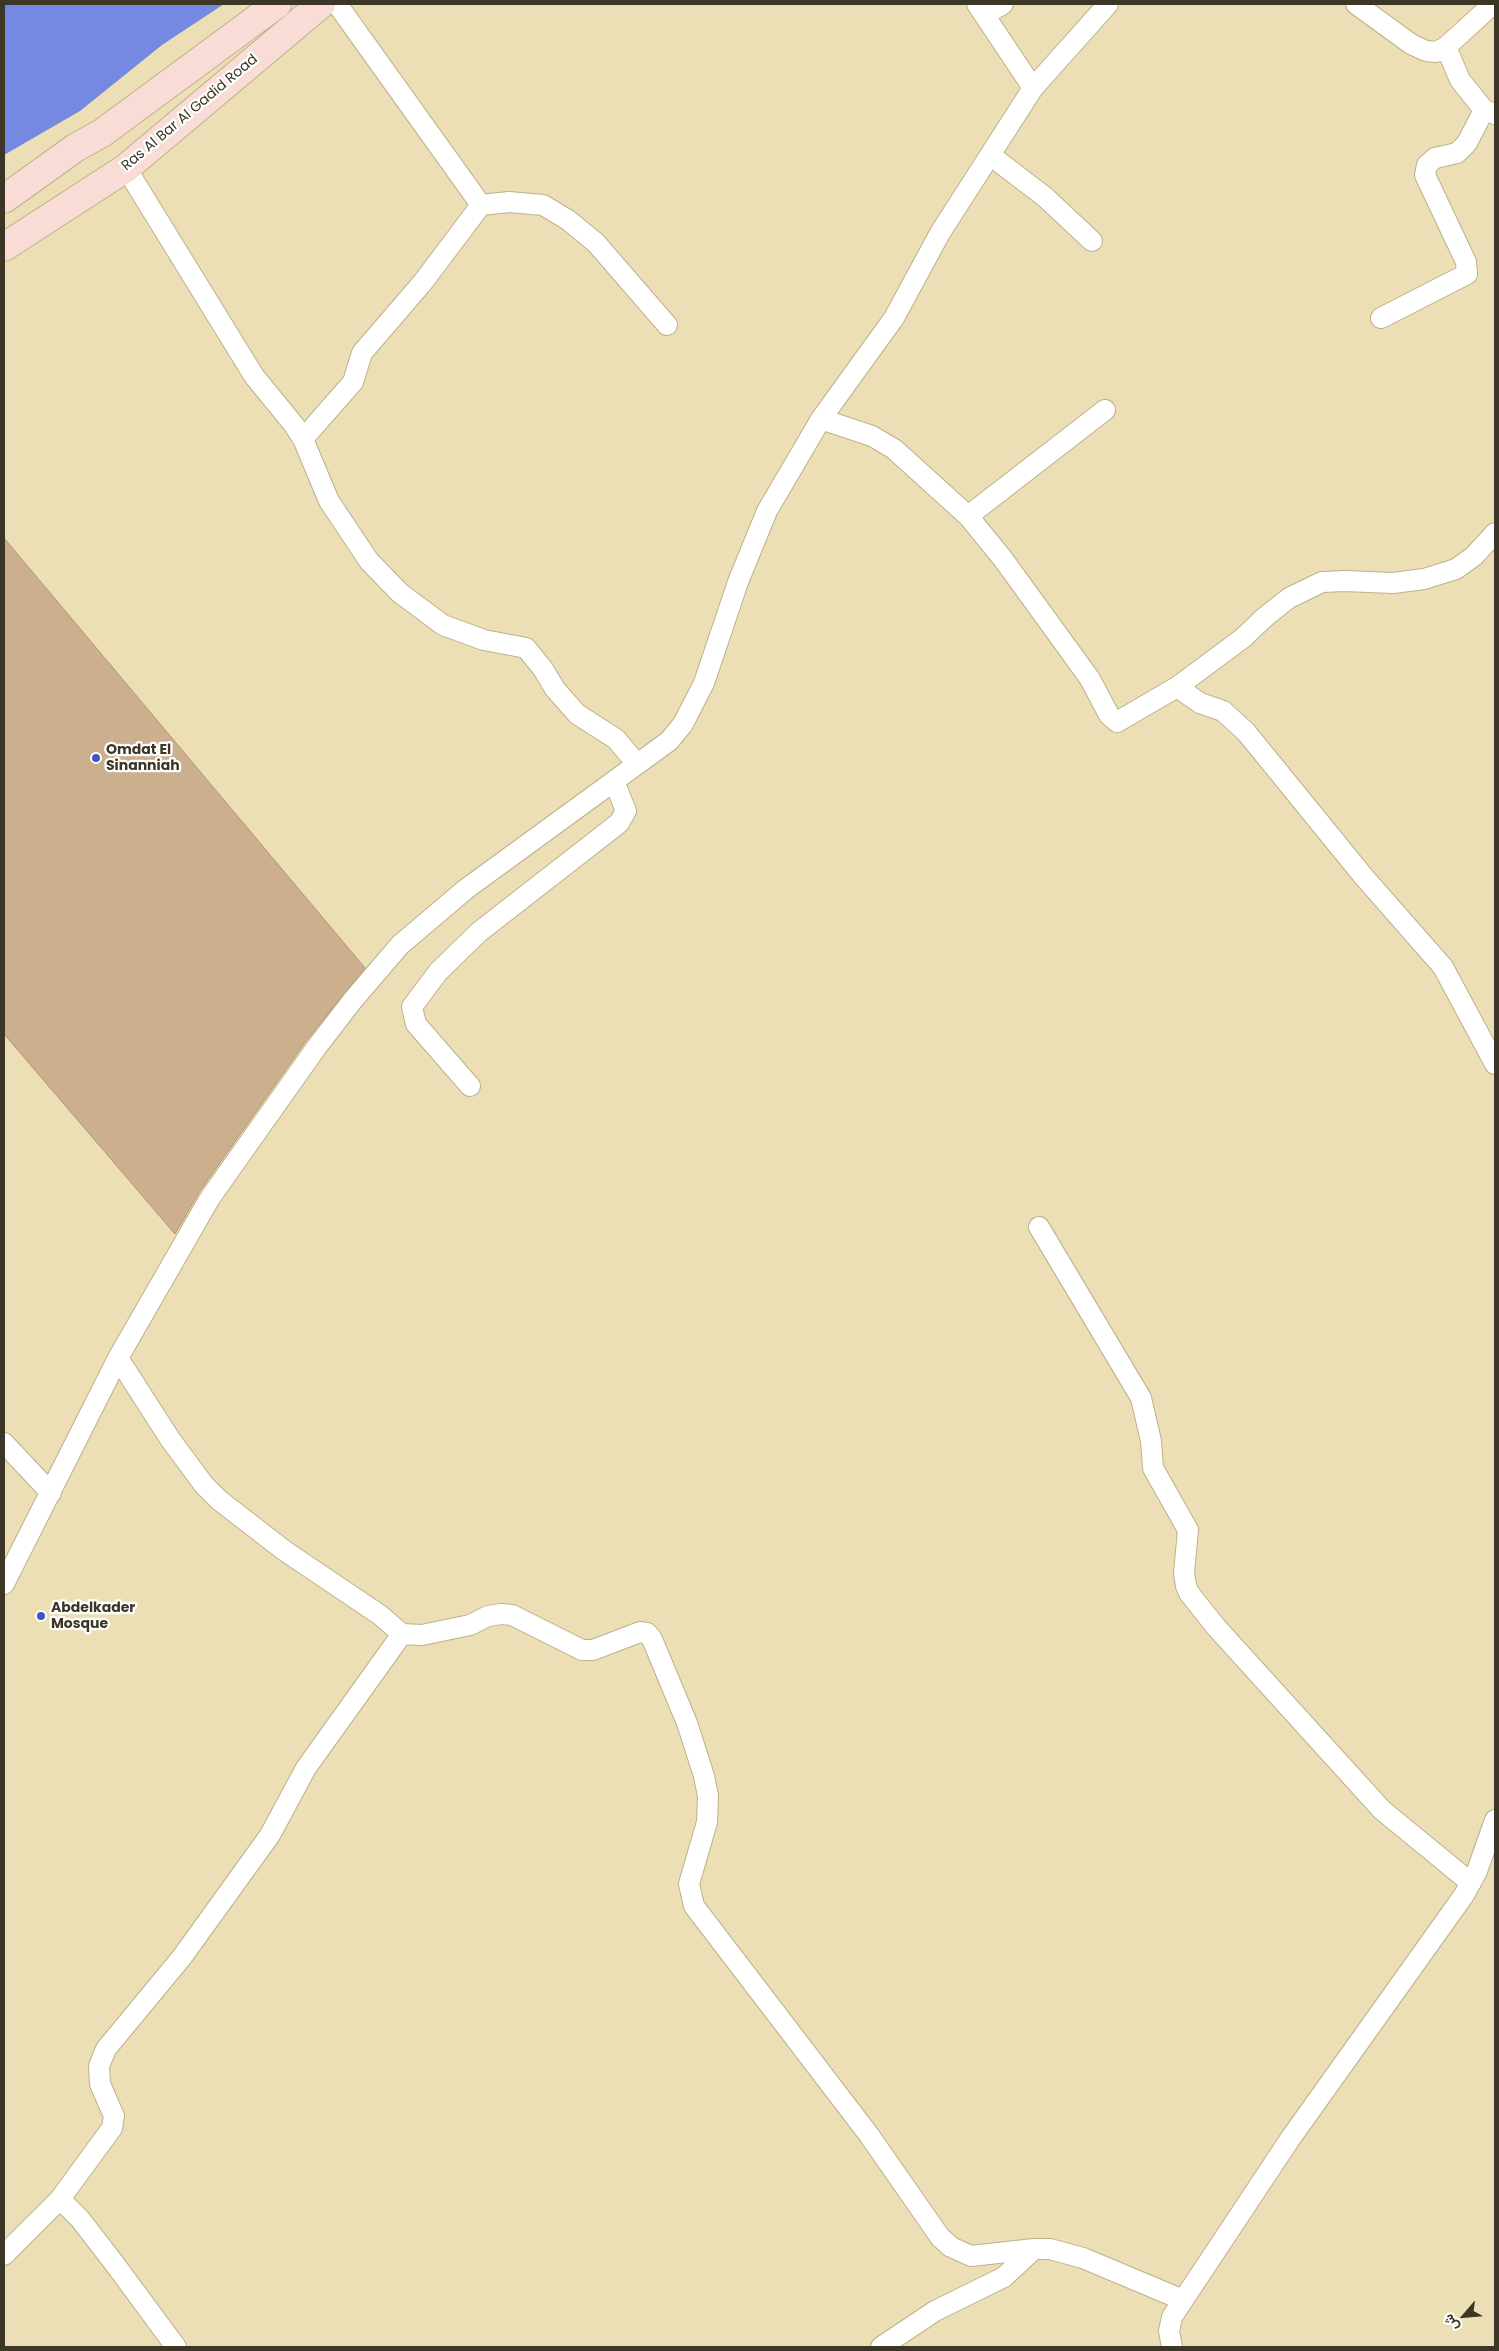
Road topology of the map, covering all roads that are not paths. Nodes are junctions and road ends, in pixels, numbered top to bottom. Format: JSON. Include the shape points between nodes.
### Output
{"nodes":[{"id":1,"x":277,"y":4,"type":"edge"},
{"id":2,"x":321,"y":4,"type":"edge"},
{"id":3,"x":337,"y":4,"type":"edge"},
{"id":4,"x":1003,"y":4,"type":"edge"},
{"id":5,"x":1108,"y":4,"type":"edge"},
{"id":6,"x":1356,"y":4,"type":"edge"},
{"id":7,"x":1493,"y":4,"type":"edge"},
{"id":8,"x":981,"y":9,"type":"edge"},
{"id":9,"x":1446,"y":47,"type":"junction"},
{"id":10,"x":1033,"y":88,"type":"junction"},
{"id":11,"x":1490,"y":112,"type":"edge"},
{"id":12,"x":102,"y":133,"type":"junction"},
{"id":13,"x":990,"y":155,"type":"junction"},
{"id":14,"x":126,"y":168,"type":"junction"},
{"id":15,"x":4,"y":198,"type":"edge"},
{"id":16,"x":481,"y":205,"type":"junction"},
{"id":17,"x":1092,"y":241,"type":"dead end"},
{"id":18,"x":4,"y":247,"type":"edge"},
{"id":19,"x":1381,"y":318,"type":"dead end"},
{"id":20,"x":667,"y":325,"type":"dead end"},
{"id":21,"x":1104,"y":410,"type":"dead end"},
{"id":22,"x":821,"y":419,"type":"junction"},
{"id":23,"x":303,"y":439,"type":"junction"},
{"id":24,"x":968,"y":516,"type":"junction"},
{"id":25,"x":1495,"y":533,"type":"edge"},
{"id":26,"x":1177,"y":687,"type":"junction"},
{"id":27,"x":637,"y":764,"type":"junction"},
{"id":28,"x":614,"y":781,"type":"junction"},
{"id":29,"x":1495,"y":1064,"type":"edge"},
{"id":30,"x":470,"y":1086,"type":"dead end"},
{"id":31,"x":1039,"y":1227,"type":"dead end"},
{"id":32,"x":118,"y":1358,"type":"junction"},
{"id":33,"x":4,"y":1443,"type":"edge"},
{"id":34,"x":51,"y":1493,"type":"junction"},
{"id":35,"x":4,"y":1584,"type":"edge"},
{"id":36,"x":402,"y":1634,"type":"junction"},
{"id":37,"x":1495,"y":1820,"type":"edge"},
{"id":38,"x":1471,"y":1883,"type":"junction"},
{"id":39,"x":60,"y":2199,"type":"junction"},
{"id":40,"x":1034,"y":2249,"type":"junction"},
{"id":41,"x":4,"y":2255,"type":"edge"},
{"id":42,"x":1183,"y":2300,"type":"junction"},
{"id":43,"x":1174,"y":2346,"type":"edge"},
{"id":44,"x":176,"y":2347,"type":"edge"},
{"id":45,"x":881,"y":2347,"type":"edge"}],
"edges":[{"from":1,"to":12,"type":"main road"},
{"from":2,"to":14,"type":"main road","name":"Ras Al Bar Al Gadid Road"},
{"from":3,"to":16,"type":"street"},
{"from":4,"to":8,"type":"street"},
{"from":5,"to":10,"type":"street"},
{"from":6,"to":9,"type":"street","via":[[1410,44],[1436,52]]},
{"from":7,"to":9,"type":"street"},
{"from":8,"to":10,"type":"street"},
{"from":9,"to":11,"type":"street","via":[[1460,80]]},
{"from":10,"to":13,"type":"street"},
{"from":11,"to":19,"type":"street","via":[[1458,153],[1435,158],[1427,165],[1425,174],[1466,262],[1468,274]]},
{"from":12,"to":14,"type":"main road"},
{"from":12,"to":15,"type":"main road"},
{"from":13,"to":17,"type":"street","via":[[1045,197]]},
{"from":13,"to":22,"type":"street","via":[[940,233],[894,318]]},
{"from":14,"to":18,"type":"main road","name":"Ras Al Bar Al Gadid Road"},
{"from":14,"to":23,"type":"street","via":[[254,376]]},
{"from":16,"to":20,"type":"street","via":[[509,202],[543,205],[568,220],[596,243]]},
{"from":16,"to":23,"type":"street","via":[[423,282],[362,352],[353,382]]},
{"from":21,"to":24,"type":"street"},
{"from":22,"to":24,"type":"street","via":[[872,436],[894,449]]},
{"from":22,"to":27,"type":"street","via":[[768,511],[738,582],[693,706],[669,741]]},
{"from":23,"to":27,"type":"street","via":[[329,501],[369,561],[400,593],[443,625],[461,633],[526,648],[577,714],[616,739]]},
{"from":24,"to":26,"type":"street","via":[[1090,679],[1114,721],[1121,722]]},
{"from":25,"to":26,"type":"street","via":[[1474,556],[1456,569],[1424,579],[1393,583],[1322,582],[1289,598],[1243,638]]},
{"from":26,"to":29,"type":"street","via":[[1200,702],[1223,711],[1246,732],[1364,877],[1443,967]]},
{"from":27,"to":28,"type":"street"},
{"from":28,"to":30,"type":"street","via":[[626,811],[619,823],[479,932],[438,972],[412,1007],[416,1024]]},
{"from":28,"to":32,"type":"street","via":[[466,889],[400,945],[352,1000],[210,1198]]},
{"from":31,"to":38,"type":"street","via":[[1141,1398],[1151,1441],[1153,1468],[1188,1530],[1184,1573],[1189,1593],[1382,1810]]},
{"from":32,"to":34,"type":"street"},
{"from":32,"to":36,"type":"street","via":[[179,1452],[219,1500]]},
{"from":33,"to":34,"type":"street"},
{"from":34,"to":35,"type":"street"},
{"from":36,"to":39,"type":"street","via":[[306,1768],[270,1835],[182,1957],[106,2049],[99,2066],[100,2084],[114,2116],[112,2128]]},
{"from":36,"to":40,"type":"street","via":[[422,1635],[501,1614],[512,1615],[582,1650],[592,1650],[640,1632],[647,1633],[687,1723],[708,1796],[706,1822],[689,1884],[694,1906],[869,2135],[940,2237],[951,2248],[972,2256]]},
{"from":37,"to":38,"type":"street"},
{"from":38,"to":42,"type":"street","via":[[1290,2139]]},
{"from":39,"to":41,"type":"street"},
{"from":39,"to":44,"type":"street","via":[[80,2219]]},
{"from":40,"to":42,"type":"street","via":[[1058,2250],[1083,2258]]},
{"from":40,"to":45,"type":"street","via":[[1000,2280],[934,2311]]},
{"from":42,"to":43,"type":"street","via":[[1170,2324]]}]}
